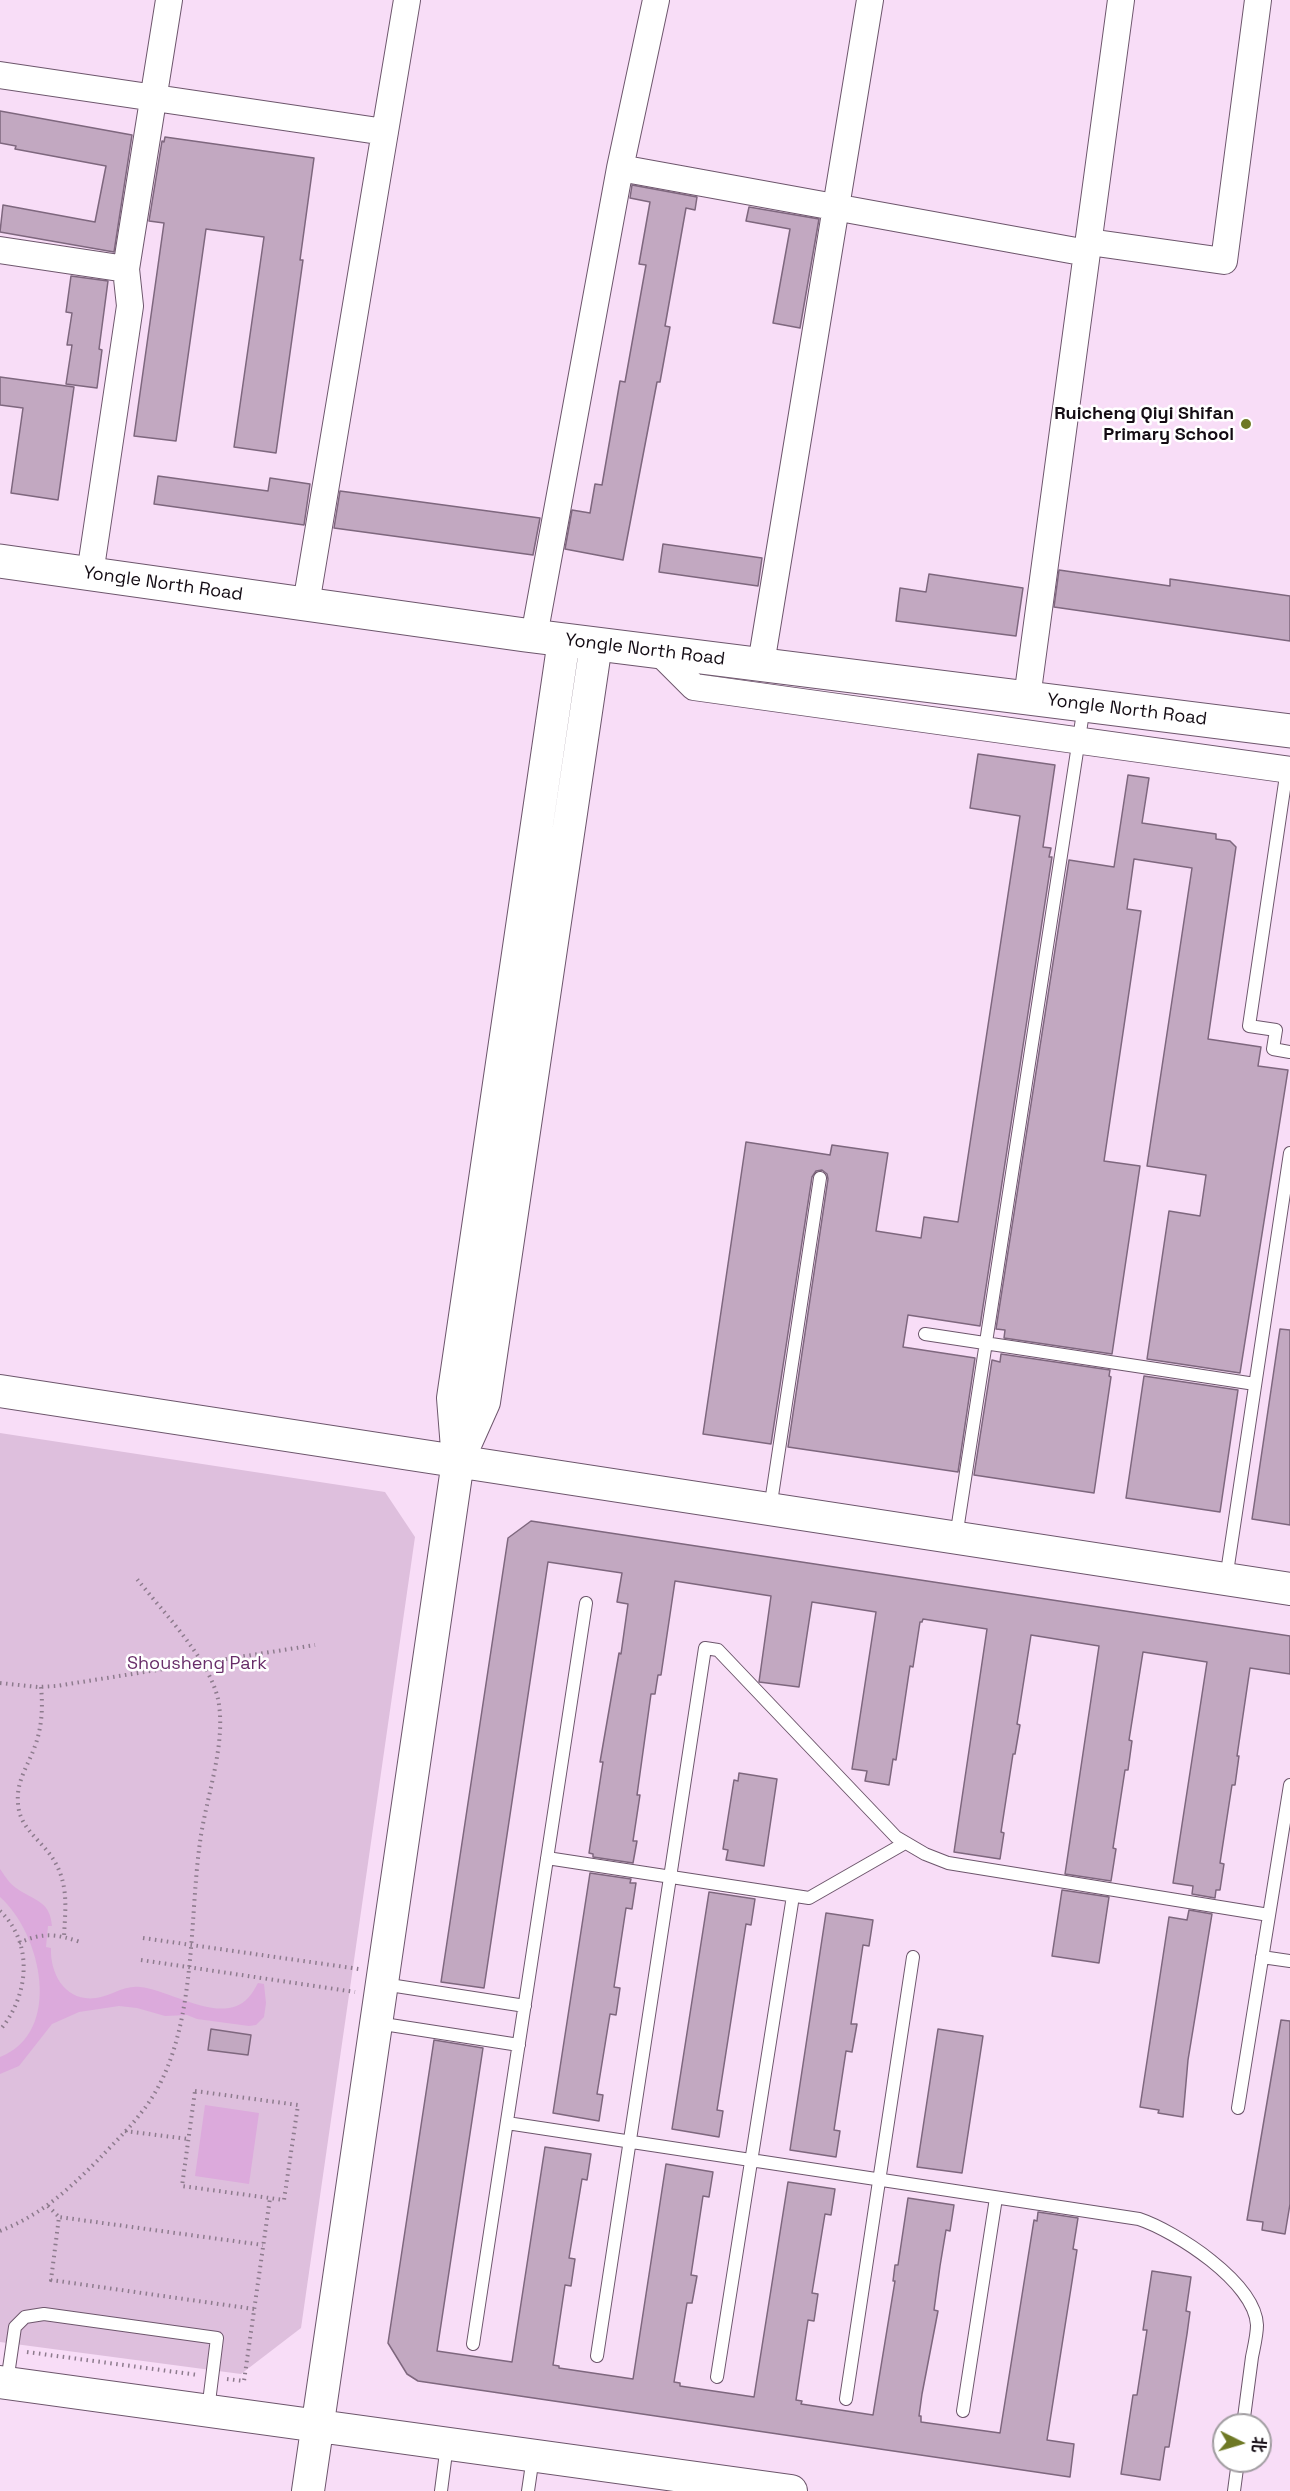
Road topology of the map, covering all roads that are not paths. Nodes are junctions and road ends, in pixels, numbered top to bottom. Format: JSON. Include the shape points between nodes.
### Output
{"nodes":[{"id":1,"x":169,"y":0,"type":"edge"},
{"id":2,"x":407,"y":0,"type":"edge"},
{"id":3,"x":656,"y":0,"type":"edge"},
{"id":4,"x":870,"y":0,"type":"edge"},
{"id":5,"x":1121,"y":0,"type":"edge"},
{"id":6,"x":1258,"y":0,"type":"edge"},
{"id":7,"x":0,"y":75,"type":"edge"},
{"id":8,"x":153,"y":98,"type":"junction"},
{"id":9,"x":385,"y":132,"type":"junction"},
{"id":10,"x":620,"y":168,"type":"junction"},
{"id":11,"x":837,"y":206,"type":"junction"},
{"id":12,"x":1088,"y":248,"type":"junction"},
{"id":13,"x":0,"y":250,"type":"edge"},
{"id":14,"x":126,"y":269,"type":"junction"},
{"id":15,"x":0,"y":561,"type":"edge"},
{"id":16,"x":90,"y":574,"type":"junction"},
{"id":17,"x":306,"y":604,"type":"junction"},
{"id":18,"x":565,"y":640,"type":"junction"},
{"id":19,"x":658,"y":651,"type":"junction"},
{"id":20,"x":761,"y":664,"type":"junction"},
{"id":21,"x":1028,"y":698,"type":"junction"},
{"id":22,"x":1084,"y":705,"type":"junction"},
{"id":23,"x":1290,"y":731,"type":"edge"},
{"id":24,"x":1079,"y":741,"type":"junction"},
{"id":25,"x":1288,"y":769,"type":"edge"},
{"id":26,"x":1290,"y":1052,"type":"edge"},
{"id":27,"x":1290,"y":1154,"type":"edge"},
{"id":28,"x":820,"y":1178,"type":"dead end"},
{"id":29,"x":925,"y":1334,"type":"dead end"},
{"id":30,"x":986,"y":1344,"type":"junction"},
{"id":31,"x":1255,"y":1384,"type":"junction"},
{"id":32,"x":0,"y":1391,"type":"edge"},
{"id":33,"x":458,"y":1461,"type":"junction"},
{"id":34,"x":770,"y":1509,"type":"junction"},
{"id":35,"x":956,"y":1538,"type":"junction"},
{"id":36,"x":1226,"y":1579,"type":"junction"},
{"id":37,"x":1290,"y":1589,"type":"edge"},
{"id":38,"x":586,"y":1603,"type":"dead end"},
{"id":39,"x":1290,"y":1785,"type":"edge"},
{"id":40,"x":905,"y":1843,"type":"junction"},
{"id":41,"x":547,"y":1858,"type":"junction"},
{"id":42,"x":670,"y":1877,"type":"junction"},
{"id":43,"x":793,"y":1896,"type":"junction"},
{"id":44,"x":1269,"y":1915,"type":"junction"},
{"id":45,"x":913,"y":1957,"type":"dead end"},
{"id":46,"x":1262,"y":1957,"type":"junction"},
{"id":47,"x":1290,"y":1961,"type":"edge"},
{"id":48,"x":380,"y":1994,"type":"junction"},
{"id":49,"x":525,"y":2006,"type":"junction"},
{"id":50,"x":519,"y":2045,"type":"junction"},
{"id":51,"x":1238,"y":2108,"type":"dead end"},
{"id":52,"x":507,"y":2123,"type":"junction"},
{"id":53,"x":629,"y":2142,"type":"junction"},
{"id":54,"x":751,"y":2160,"type":"junction"},
{"id":55,"x":879,"y":2180,"type":"junction"},
{"id":56,"x":996,"y":2198,"type":"junction"},
{"id":57,"x":473,"y":2344,"type":"dead end"},
{"id":58,"x":597,"y":2356,"type":"dead end"},
{"id":59,"x":717,"y":2377,"type":"dead end"},
{"id":60,"x":4,"y":2383,"type":"edge"},
{"id":61,"x":846,"y":2398,"type":"dead end"},
{"id":62,"x":208,"y":2411,"type":"junction"},
{"id":63,"x":963,"y":2411,"type":"dead end"},
{"id":64,"x":1245,"y":2413,"type":"edge"},
{"id":65,"x":317,"y":2426,"type":"junction"},
{"id":66,"x":447,"y":2444,"type":"junction"},
{"id":67,"x":533,"y":2455,"type":"junction"},
{"id":68,"x":1236,"y":2473,"type":"edge"},
{"id":69,"x":308,"y":2491,"type":"edge"},
{"id":70,"x":441,"y":2491,"type":"edge"},
{"id":71,"x":528,"y":2491,"type":"edge"},
{"id":72,"x":786,"y":2491,"type":"edge"},
{"id":73,"x":1234,"y":2491,"type":"edge"}],
"edges":[{"from":1,"to":8,"type":"street"},
{"from":2,"to":9,"type":"street"},
{"from":3,"to":10,"type":"street"},
{"from":4,"to":11,"type":"street"},
{"from":5,"to":12,"type":"street"},
{"from":6,"to":12,"type":"street","via":[[1224,261]]},
{"from":7,"to":8,"type":"street"},
{"from":8,"to":9,"type":"street"},
{"from":8,"to":14,"type":"street"},
{"from":9,"to":17,"type":"street"},
{"from":10,"to":11,"type":"street"},
{"from":10,"to":18,"type":"street"},
{"from":11,"to":12,"type":"street"},
{"from":11,"to":20,"type":"street"},
{"from":12,"to":21,"type":"street"},
{"from":13,"to":14,"type":"street"},
{"from":14,"to":16,"type":"street","via":[[130,306]]},
{"from":15,"to":16,"type":"main road","name":"Yongle North Road"},
{"from":16,"to":17,"type":"main road","name":"Yongle North Road"},
{"from":17,"to":18,"type":"main road","name":"Yongle North Road"},
{"from":18,"to":19,"type":"main road","name":"Yongle North Road"},
{"from":18,"to":33,"type":"street","via":[[484,1402]]},
{"from":19,"to":20,"type":"main road","name":"Yongle North Road"},
{"from":19,"to":24,"type":"street","via":[[694,687]]},
{"from":20,"to":21,"type":"main road","name":"Yongle North Road"},
{"from":21,"to":22,"type":"main road","name":"Yongle North Road"},
{"from":22,"to":23,"type":"main road","name":"Yongle North Road"},
{"from":22,"to":24,"type":"lane"},
{"from":24,"to":25,"type":"street"},
{"from":24,"to":30,"type":"lane"},
{"from":25,"to":26,"type":"lane","via":[[1249,1026],[1276,1030],[1273,1049]]},
{"from":27,"to":31,"type":"lane"},
{"from":28,"to":34,"type":"lane"},
{"from":29,"to":30,"type":"lane"},
{"from":30,"to":31,"type":"lane"},
{"from":30,"to":35,"type":"lane"},
{"from":31,"to":36,"type":"lane"},
{"from":32,"to":33,"type":"street"},
{"from":33,"to":34,"type":"street"},
{"from":33,"to":48,"type":"street"},
{"from":34,"to":35,"type":"street"},
{"from":35,"to":36,"type":"street"},
{"from":36,"to":37,"type":"street"},
{"from":38,"to":41,"type":"lane"},
{"from":39,"to":44,"type":"lane"},
{"from":40,"to":42,"type":"lane","via":[[718,1650],[705,1648]]},
{"from":40,"to":43,"type":"lane","via":[[808,1898]]},
{"from":40,"to":44,"type":"lane","via":[[948,1863]]},
{"from":41,"to":42,"type":"lane"},
{"from":41,"to":49,"type":"lane"},
{"from":42,"to":43,"type":"lane"},
{"from":42,"to":53,"type":"lane"},
{"from":43,"to":54,"type":"lane"},
{"from":44,"to":46,"type":"lane"},
{"from":45,"to":55,"type":"lane"},
{"from":46,"to":47,"type":"lane"},
{"from":46,"to":51,"type":"lane"},
{"from":48,"to":49,"type":"lane"},
{"from":48,"to":50,"type":"lane"},
{"from":48,"to":65,"type":"street"},
{"from":49,"to":50,"type":"lane"},
{"from":50,"to":52,"type":"lane"},
{"from":52,"to":53,"type":"lane"},
{"from":52,"to":57,"type":"lane"},
{"from":53,"to":54,"type":"lane"},
{"from":53,"to":58,"type":"lane"},
{"from":54,"to":55,"type":"lane"},
{"from":54,"to":59,"type":"lane"},
{"from":55,"to":56,"type":"lane"},
{"from":55,"to":61,"type":"lane"},
{"from":56,"to":63,"type":"lane"},
{"from":56,"to":64,"type":"lane","via":[[1139,2219],[1158,2226],[1233,2279],[1250,2302],[1257,2325]]},
{"from":60,"to":62,"type":"street"},
{"from":60,"to":62,"type":"lane","via":[[15,2327],[25,2317],[38,2314],[171,2331],[217,2338]]},
{"from":62,"to":65,"type":"street"},
{"from":65,"to":66,"type":"street"},
{"from":65,"to":69,"type":"street"},
{"from":66,"to":67,"type":"street"},
{"from":66,"to":70,"type":"lane"},
{"from":67,"to":71,"type":"lane"},
{"from":67,"to":72,"type":"street","via":[[649,2476]]},
{"from":68,"to":73,"type":"lane"}]}
